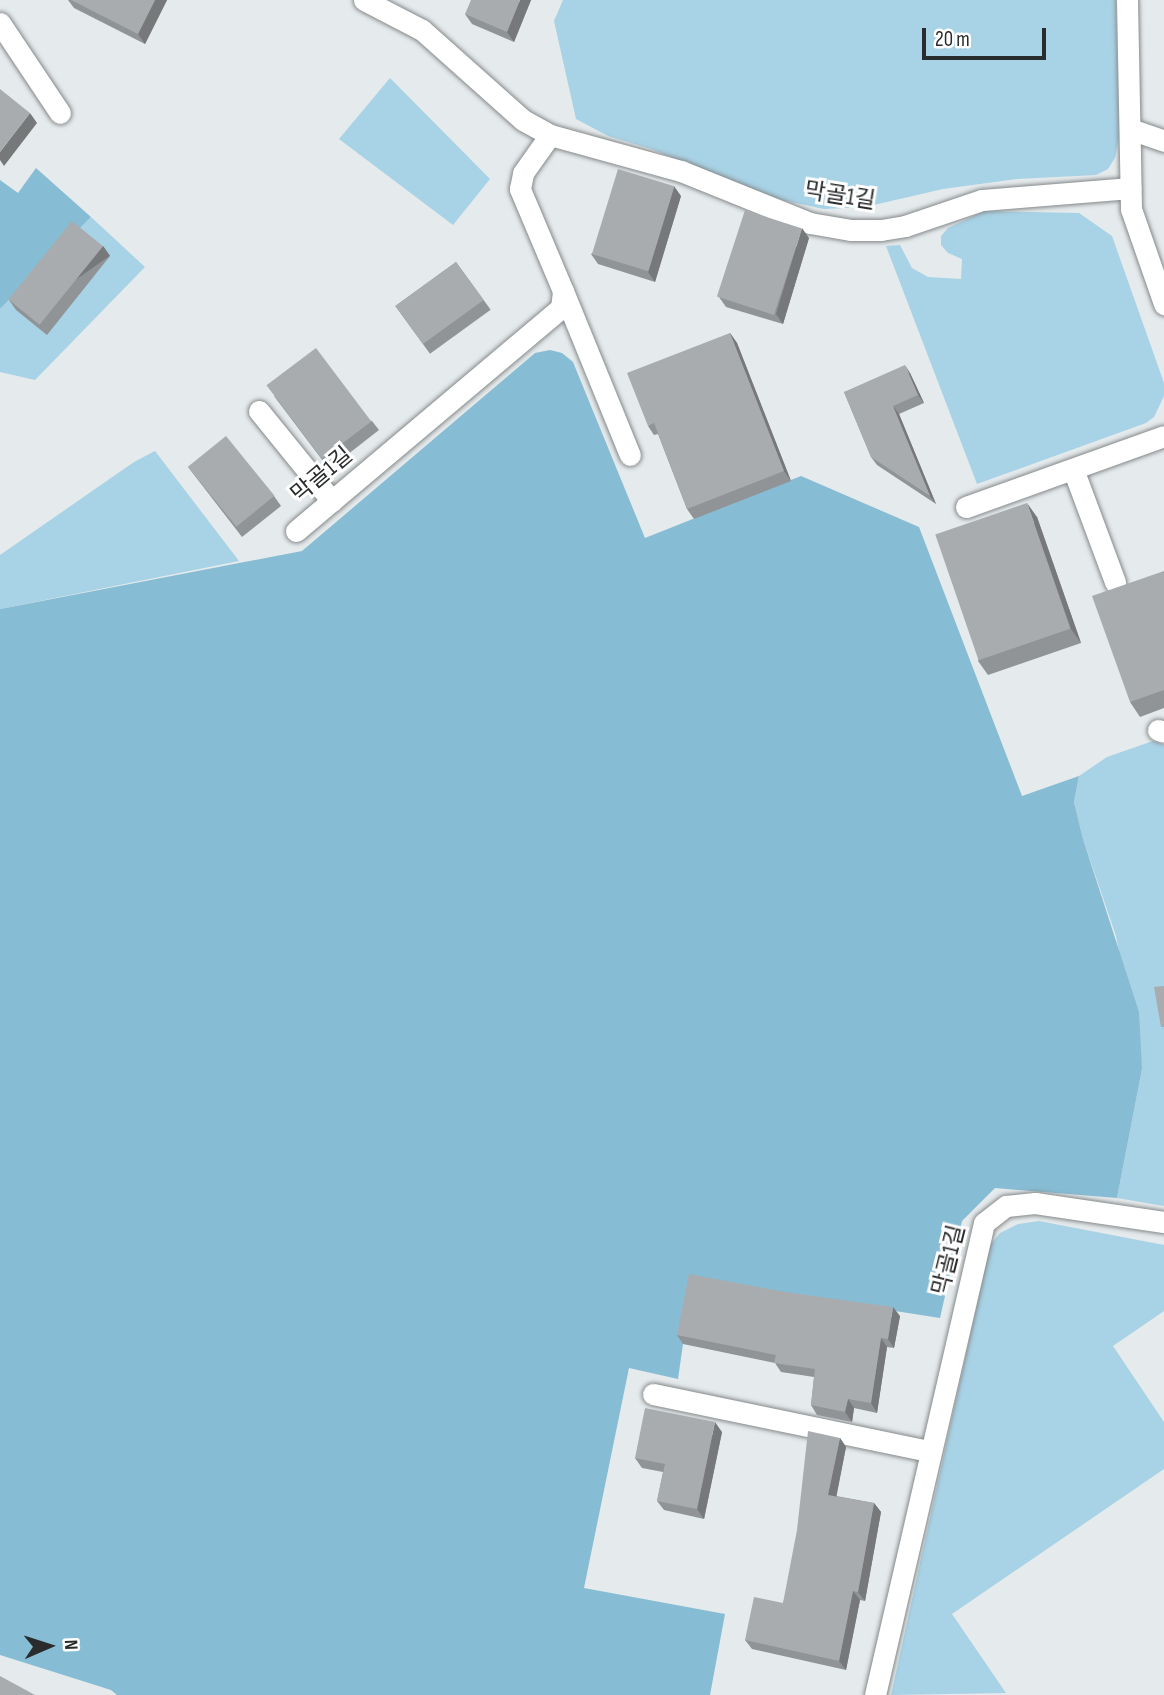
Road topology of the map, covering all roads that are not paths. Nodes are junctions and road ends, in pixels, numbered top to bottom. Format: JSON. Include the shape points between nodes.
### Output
{"nodes":[{"id":1,"x":364,"y":0,"type":"edge"},
{"id":2,"x":1127,"y":0,"type":"edge"},
{"id":3,"x":0,"y":23,"type":"edge"},
{"id":4,"x":60,"y":113,"type":"dead end"},
{"id":5,"x":1130,"y":129,"type":"junction"},
{"id":6,"x":550,"y":135,"type":"junction"},
{"id":7,"x":1164,"y":141,"type":"edge"},
{"id":8,"x":1131,"y":188,"type":"junction"},
{"id":9,"x":563,"y":291,"type":"junction"},
{"id":10,"x":1164,"y":304,"type":"edge"},
{"id":11,"x":259,"y":411,"type":"dead end"},
{"id":12,"x":1164,"y":436,"type":"edge"},
{"id":13,"x":630,"y":456,"type":"dead end"},
{"id":14,"x":1073,"y":469,"type":"junction"},
{"id":15,"x":332,"y":501,"type":"junction"},
{"id":16,"x":966,"y":508,"type":"dead end"},
{"id":17,"x":296,"y":531,"type":"dead end"},
{"id":18,"x":1115,"y":582,"type":"dead end"},
{"id":19,"x":1164,"y":1222,"type":"edge"},
{"id":20,"x":653,"y":1394,"type":"dead end"},
{"id":21,"x":929,"y":1451,"type":"junction"},
{"id":22,"x":875,"y":1695,"type":"edge"}],
"edges":[{"from":1,"to":6,"type":"lane","name":"막골1길","via":[[422,30],[523,120]]},
{"from":2,"to":5,"type":"lane"},
{"from":3,"to":4,"type":"lane"},
{"from":5,"to":7,"type":"lane"},
{"from":5,"to":8,"type":"lane"},
{"from":6,"to":8,"type":"lane","name":"막골1길","via":[[681,171],[810,223],[851,230],[905,226],[982,200]]},
{"from":6,"to":9,"type":"lane","via":[[523,173],[520,189]]},
{"from":8,"to":10,"type":"lane","via":[[1131,209]]},
{"from":9,"to":13,"type":"lane"},
{"from":9,"to":15,"type":"lane","name":"막골1길","via":[[561,308]]},
{"from":11,"to":15,"type":"lane"},
{"from":12,"to":14,"type":"lane"},
{"from":14,"to":16,"type":"lane"},
{"from":14,"to":18,"type":"lane"},
{"from":15,"to":17,"type":"lane","name":"막골1길"},
{"from":19,"to":21,"type":"lane","name":"막골1길","via":[[1035,1203],[1006,1206],[984,1223]]},
{"from":20,"to":21,"type":"lane"},
{"from":21,"to":22,"type":"lane","name":"막골1길"}]}
